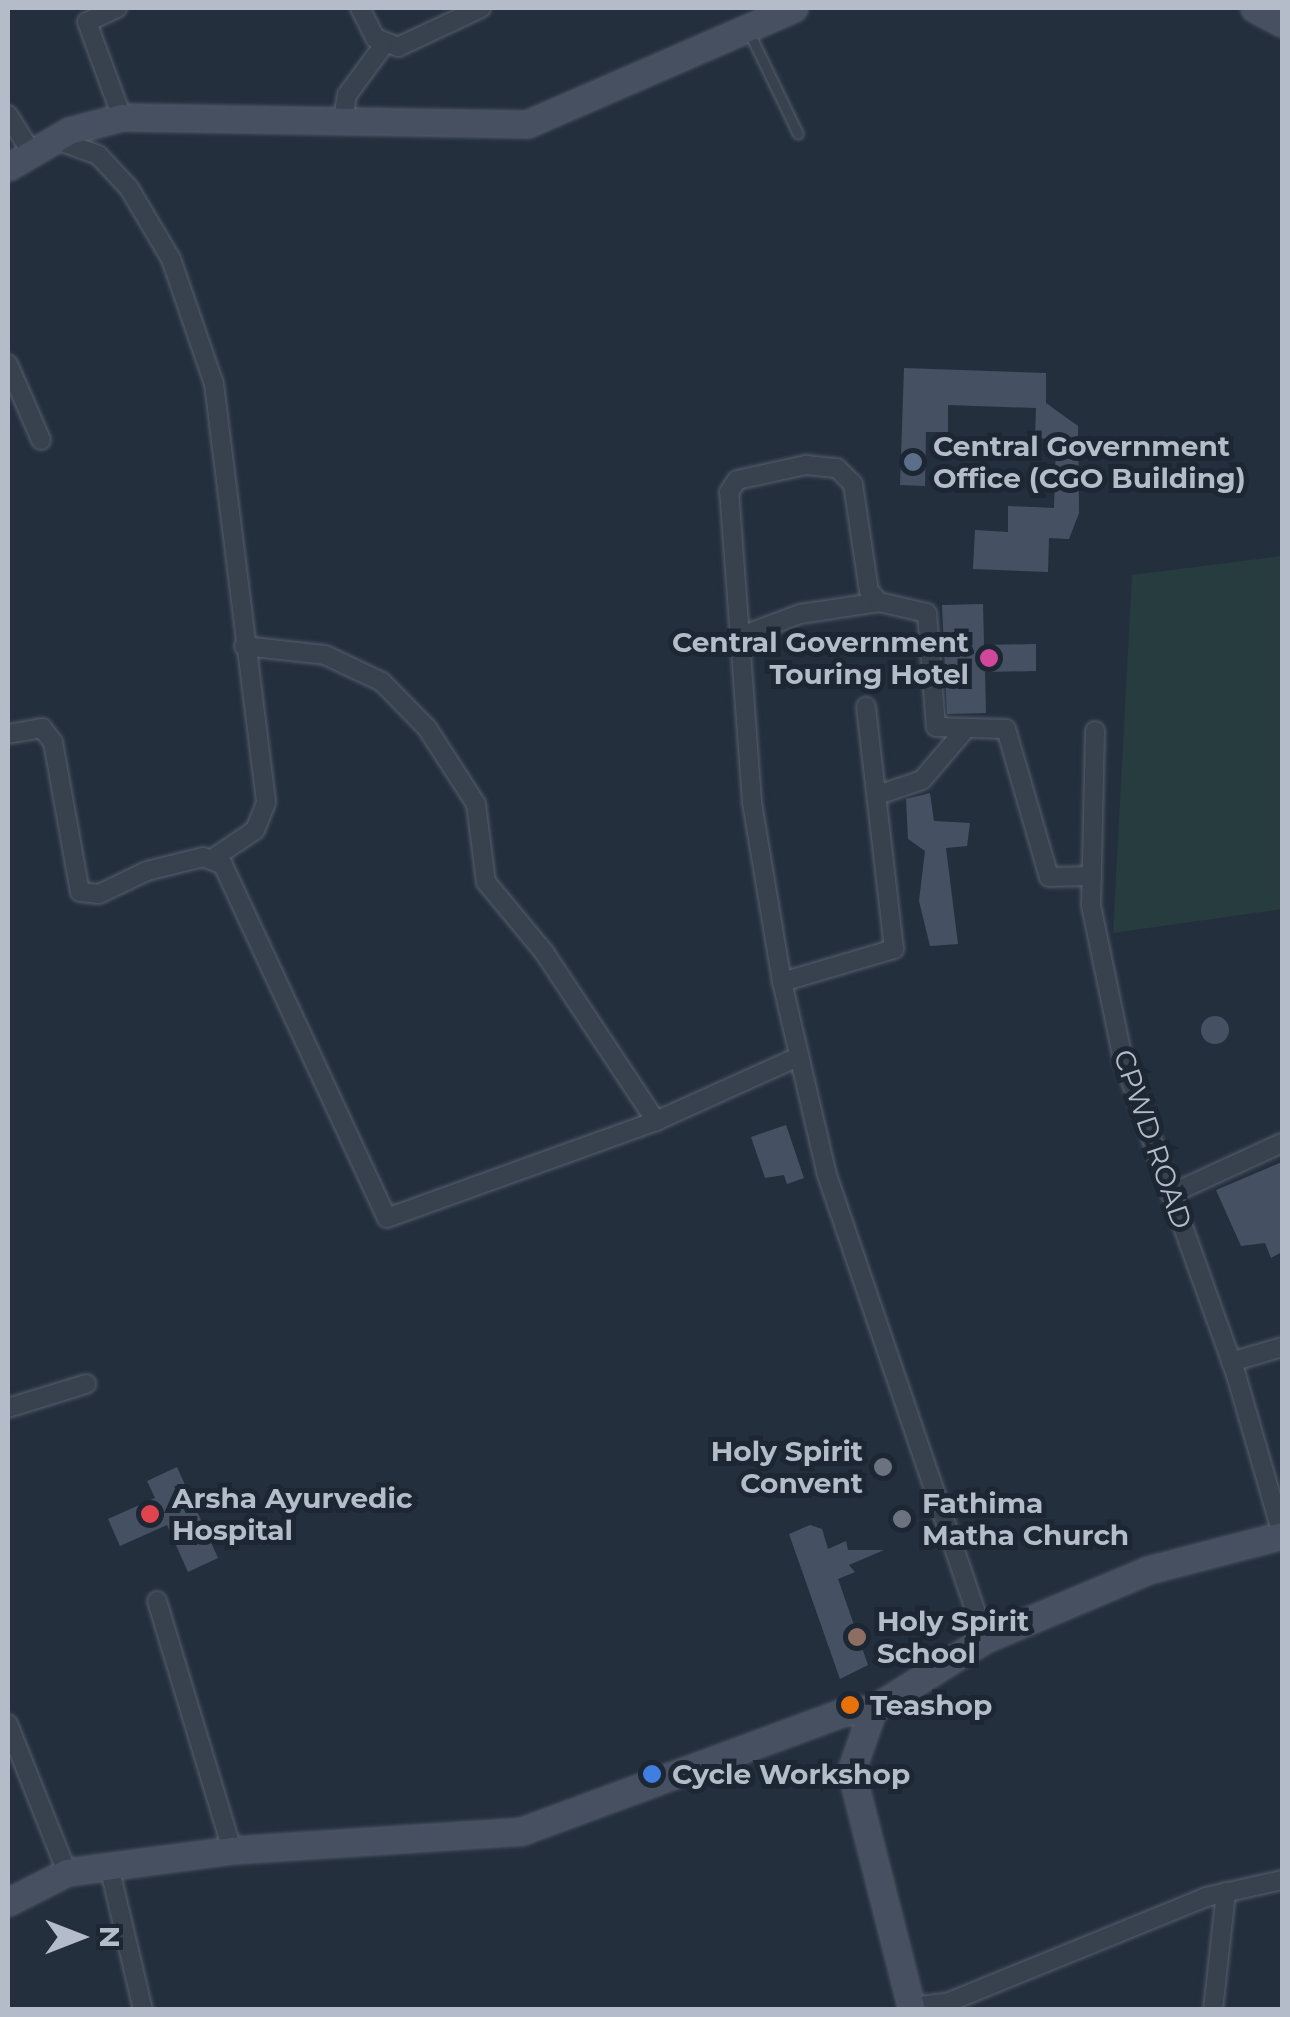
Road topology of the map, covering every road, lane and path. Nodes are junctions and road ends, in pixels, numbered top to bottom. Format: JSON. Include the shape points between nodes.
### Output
{"nodes":[{"id":1,"x":117,"y":8,"type":"edge"},
{"id":2,"x":360,"y":8,"type":"edge"},
{"id":3,"x":481,"y":8,"type":"edge"},
{"id":4,"x":794,"y":8,"type":"edge"},
{"id":5,"x":1254,"y":8,"type":"edge"},
{"id":6,"x":1282,"y":23,"type":"edge"},
{"id":7,"x":748,"y":28,"type":"junction"},
{"id":8,"x":383,"y":46,"type":"junction"},
{"id":9,"x":8,"y":115,"type":"edge"},
{"id":10,"x":122,"y":117,"type":"junction"},
{"id":11,"x":342,"y":120,"type":"junction"},
{"id":12,"x":798,"y":134,"type":"dead end"},
{"id":13,"x":54,"y":139,"type":"junction"},
{"id":14,"x":31,"y":152,"type":"junction"},
{"id":15,"x":8,"y":168,"type":"edge"},
{"id":16,"x":8,"y":364,"type":"edge"},
{"id":17,"x":41,"y":440,"type":"dead end"},
{"id":18,"x":879,"y":602,"type":"junction"},
{"id":19,"x":744,"y":635,"type":"junction"},
{"id":20,"x":244,"y":646,"type":"junction"},
{"id":21,"x":866,"y":707,"type":"dead end"},
{"id":22,"x":1095,"y":731,"type":"dead end"},
{"id":23,"x":963,"y":732,"type":"junction"},
{"id":24,"x":8,"y":734,"type":"edge"},
{"id":25,"x":878,"y":794,"type":"junction"},
{"id":26,"x":215,"y":857,"type":"junction"},
{"id":27,"x":1092,"y":876,"type":"junction"},
{"id":28,"x":782,"y":982,"type":"junction"},
{"id":29,"x":798,"y":1057,"type":"junction"},
{"id":30,"x":656,"y":1121,"type":"junction"},
{"id":31,"x":1282,"y":1143,"type":"edge"},
{"id":32,"x":1171,"y":1194,"type":"junction"},
{"id":33,"x":1282,"y":1347,"type":"edge"},
{"id":34,"x":1231,"y":1362,"type":"junction"},
{"id":35,"x":86,"y":1384,"type":"dead end"},
{"id":36,"x":8,"y":1408,"type":"edge"},
{"id":37,"x":1282,"y":1535,"type":"edge"},
{"id":38,"x":156,"y":1601,"type":"dead end"},
{"id":39,"x":985,"y":1639,"type":"junction"},
{"id":40,"x":873,"y":1709,"type":"junction"},
{"id":41,"x":8,"y":1724,"type":"edge"},
{"id":42,"x":232,"y":1850,"type":"junction"},
{"id":43,"x":109,"y":1866,"type":"junction"},
{"id":44,"x":67,"y":1872,"type":"junction"},
{"id":45,"x":1282,"y":1880,"type":"edge"},
{"id":46,"x":1226,"y":1892,"type":"junction"},
{"id":47,"x":8,"y":1902,"type":"edge"},
{"id":48,"x":912,"y":2008,"type":"edge"},
{"id":49,"x":143,"y":2010,"type":"edge"},
{"id":50,"x":1213,"y":2010,"type":"edge"}],
"edges":[{"from":1,"to":10,"type":"street","via":[[88,22]]},
{"from":2,"to":8,"type":"street"},
{"from":3,"to":8,"type":"street","via":[[417,41]]},
{"from":4,"to":7,"type":"street"},
{"from":5,"to":6,"type":"street"},
{"from":7,"to":11,"type":"street","via":[[526,124]]},
{"from":7,"to":12,"type":"lane"},
{"from":8,"to":11,"type":"street","via":[[348,96]]},
{"from":9,"to":14,"type":"street"},
{"from":10,"to":11,"type":"street"},
{"from":10,"to":13,"type":"street"},
{"from":13,"to":14,"type":"street"},
{"from":13,"to":20,"type":"street","via":[[115,170],[170,260],[214,384]]},
{"from":14,"to":15,"type":"street"},
{"from":16,"to":17,"type":"street"},
{"from":18,"to":19,"type":"street","via":[[800,614]]},
{"from":18,"to":19,"type":"street","via":[[869,591],[854,484],[837,468],[766,470],[729,492]]},
{"from":18,"to":23,"type":"street","via":[[927,613],[936,727]]},
{"from":19,"to":28,"type":"street","via":[[752,802]]},
{"from":20,"to":26,"type":"street","via":[[265,814]]},
{"from":20,"to":30,"type":"street","via":[[325,656],[382,682],[427,728],[476,804],[486,882],[577,999]]},
{"from":21,"to":25,"type":"street"},
{"from":22,"to":27,"type":"street","name":"CPWD ROAD"},
{"from":23,"to":25,"type":"street","via":[[922,780]]},
{"from":23,"to":27,"type":"street","via":[[1006,730],[1049,877]]},
{"from":24,"to":26,"type":"street","via":[[42,728],[53,742],[80,892],[100,894],[147,870]]},
{"from":25,"to":28,"type":"street","via":[[894,949]]},
{"from":26,"to":30,"type":"street","via":[[388,1218]]},
{"from":27,"to":32,"type":"street","name":"CPWD ROAD","via":[[1122,1059]]},
{"from":28,"to":29,"type":"street"},
{"from":29,"to":30,"type":"street"},
{"from":29,"to":39,"type":"street","via":[[826,1171]]},
{"from":31,"to":32,"type":"street"},
{"from":32,"to":34,"type":"street","name":"CPWD ROAD"},
{"from":33,"to":34,"type":"street"},
{"from":34,"to":37,"type":"street","name":"CPWD ROAD"},
{"from":35,"to":36,"type":"street"},
{"from":37,"to":39,"type":"street","via":[[1148,1570]]},
{"from":38,"to":42,"type":"street"},
{"from":39,"to":40,"type":"street"},
{"from":40,"to":42,"type":"street","via":[[844,1712],[522,1831]]},
{"from":40,"to":48,"type":"street","via":[[851,1771]]},
{"from":41,"to":44,"type":"street"},
{"from":42,"to":43,"type":"street"},
{"from":43,"to":44,"type":"street"},
{"from":43,"to":49,"type":"street"},
{"from":44,"to":47,"type":"street"},
{"from":45,"to":46,"type":"street"},
{"from":46,"to":48,"type":"street","via":[[949,2002]]},
{"from":46,"to":50,"type":"street"}]}
